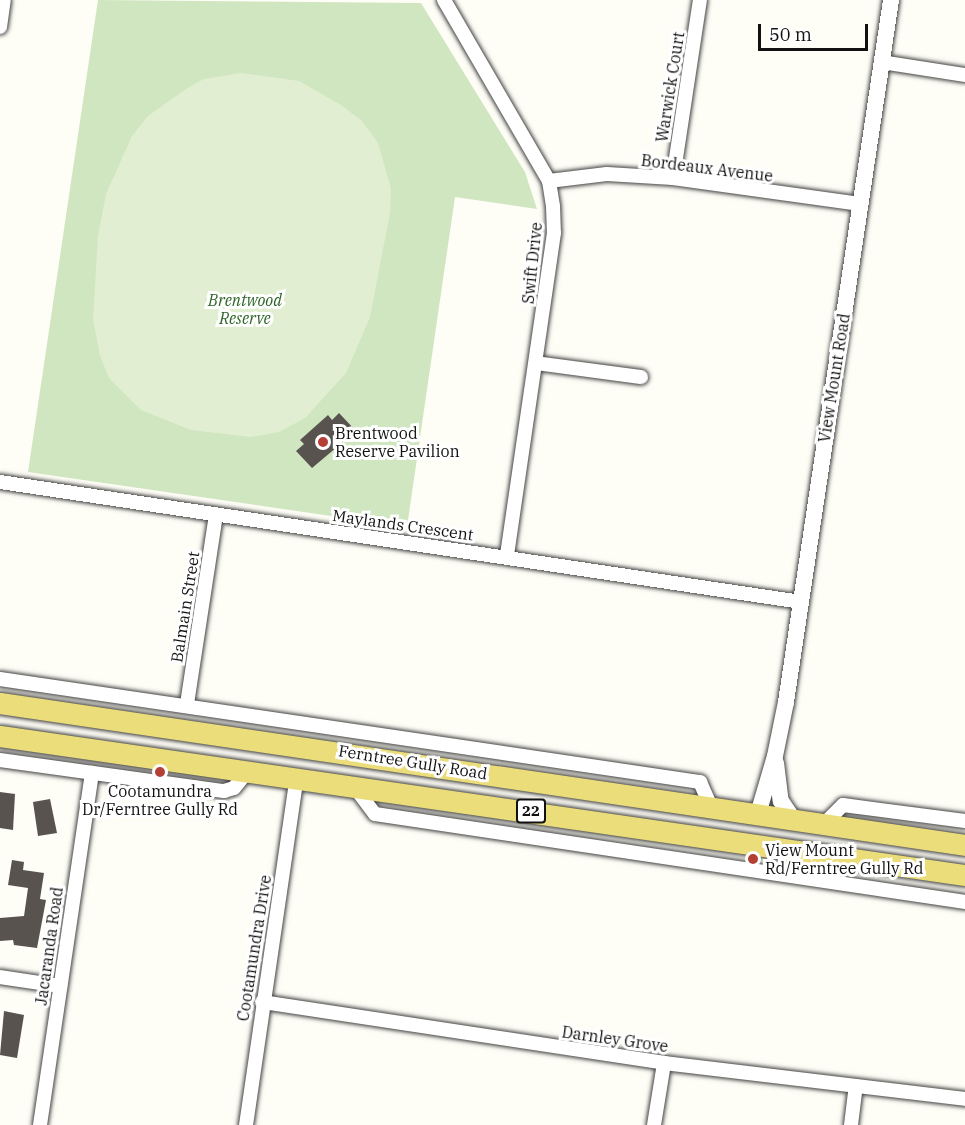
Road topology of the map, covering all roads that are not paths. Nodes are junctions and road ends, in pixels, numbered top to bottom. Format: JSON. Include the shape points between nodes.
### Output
{"nodes":[{"id":1,"x":4,"y":0,"type":"edge"},
{"id":2,"x":444,"y":0,"type":"edge"},
{"id":3,"x":700,"y":0,"type":"edge"},
{"id":4,"x":891,"y":0,"type":"edge"},
{"id":5,"x":0,"y":27,"type":"edge"},
{"id":6,"x":881,"y":62,"type":"junction"},
{"id":7,"x":965,"y":75,"type":"edge"},
{"id":8,"x":673,"y":178,"type":"junction"},
{"id":9,"x":549,"y":181,"type":"junction"},
{"id":10,"x":860,"y":204,"type":"junction"},
{"id":11,"x":536,"y":363,"type":"junction"},
{"id":12,"x":641,"y":377,"type":"dead end"},
{"id":13,"x":0,"y":482,"type":"edge"},
{"id":14,"x":216,"y":515,"type":"junction"},
{"id":15,"x":507,"y":556,"type":"junction"},
{"id":16,"x":801,"y":602,"type":"junction"},
{"id":17,"x":0,"y":679,"type":"edge"},
{"id":18,"x":0,"y":703,"type":"edge"},
{"id":19,"x":187,"y":704,"type":"junction"},
{"id":20,"x":0,"y":736,"type":"edge"},
{"id":21,"x":301,"y":745,"type":"junction"},
{"id":22,"x":776,"y":756,"type":"junction"},
{"id":23,"x":0,"y":760,"type":"edge"},
{"id":24,"x":248,"y":771,"type":"junction"},
{"id":25,"x":92,"y":773,"type":"junction"},
{"id":26,"x":297,"y":777,"type":"junction"},
{"id":27,"x":353,"y":785,"type":"junction"},
{"id":28,"x":711,"y":807,"type":"junction"},
{"id":29,"x":758,"y":814,"type":"junction"},
{"id":30,"x":793,"y":819,"type":"junction"},
{"id":31,"x":965,"y":821,"type":"edge"},
{"id":32,"x":825,"y":824,"type":"junction"},
{"id":33,"x":657,"y":830,"type":"junction"},
{"id":34,"x":764,"y":845,"type":"junction"},
{"id":35,"x":965,"y":845,"type":"edge"},
{"id":36,"x":654,"y":855,"type":"junction"},
{"id":37,"x":965,"y":875,"type":"edge"},
{"id":38,"x":965,"y":902,"type":"edge"},
{"id":39,"x":0,"y":977,"type":"edge"},
{"id":40,"x":60,"y":986,"type":"junction"},
{"id":41,"x":262,"y":1002,"type":"junction"},
{"id":42,"x":664,"y":1063,"type":"junction"},
{"id":43,"x":856,"y":1086,"type":"junction"},
{"id":44,"x":965,"y":1099,"type":"edge"},
{"id":45,"x":40,"y":1125,"type":"edge"},
{"id":46,"x":246,"y":1125,"type":"edge"},
{"id":47,"x":654,"y":1125,"type":"edge"},
{"id":48,"x":851,"y":1125,"type":"edge"}],
"edges":[{"from":1,"to":5,"type":"street"},
{"from":2,"to":9,"type":"street","name":"Swift Drive"},
{"from":3,"to":8,"type":"street","name":"Warwick Court"},
{"from":4,"to":6,"type":"street","name":"View Mount Road"},
{"from":6,"to":7,"type":"street"},
{"from":6,"to":10,"type":"street","name":"View Mount Road"},
{"from":8,"to":9,"type":"street","name":"Bordeaux Avenue","via":[[607,174]]},
{"from":8,"to":10,"type":"street","name":"Bordeaux Avenue"},
{"from":9,"to":11,"type":"street","name":"Swift Drive","via":[[554,233]]},
{"from":10,"to":16,"type":"street","name":"View Mount Road"},
{"from":11,"to":12,"type":"street"},
{"from":11,"to":15,"type":"street","name":"Swift Drive"},
{"from":13,"to":14,"type":"street","name":"Maylands Crescent"},
{"from":14,"to":15,"type":"street","name":"Maylands Crescent"},
{"from":14,"to":19,"type":"street","name":"Balmain Street"},
{"from":15,"to":16,"type":"street","name":"Maylands Crescent"},
{"from":16,"to":22,"type":"street","name":"View Mount Road"},
{"from":17,"to":19,"type":"street"},
{"from":18,"to":21,"type":"main road","name":"Ferntree Gully Road","number":"22"},
{"from":19,"to":28,"type":"street","via":[[700,782]]},
{"from":20,"to":24,"type":"main road","name":"Ferntree Gully Road","number":"22"},
{"from":21,"to":26,"type":"main road"},
{"from":21,"to":28,"type":"main road","name":"Ferntree Gully Road","number":"22"},
{"from":22,"to":29,"type":"street","name":"View Mount Road"},
{"from":22,"to":30,"type":"street","name":"View Mount Road","via":[[781,801]]},
{"from":23,"to":25,"type":"street"},
{"from":24,"to":25,"type":"street","via":[[234,789],[224,791]]},
{"from":24,"to":26,"type":"main road","name":"Ferntree Gully Road","number":"22"},
{"from":25,"to":40,"type":"street","name":"Jacaranda Road"},
{"from":26,"to":27,"type":"main road","name":"Ferntree Gully Road","number":"22"},
{"from":26,"to":41,"type":"street","name":"Cootamundra Drive"},
{"from":27,"to":33,"type":"main road","name":"Ferntree Gully Road","number":"22"},
{"from":27,"to":36,"type":"street","name":"Ferntree Gully Road","via":[[375,814]]},
{"from":28,"to":29,"type":"main road","name":"Ferntree Gully Road","number":"22"},
{"from":29,"to":30,"type":"main road","name":"Ferntree Gully Road","number":"22"},
{"from":29,"to":34,"type":"main road"},
{"from":30,"to":32,"type":"main road","name":"Ferntree Gully Road","number":"22"},
{"from":31,"to":32,"type":"street","via":[[843,805]]},
{"from":32,"to":35,"type":"main road","name":"Ferntree Gully Road","number":"22"},
{"from":33,"to":34,"type":"main road","name":"Ferntree Gully Road","number":"22"},
{"from":33,"to":36,"type":"street"},
{"from":34,"to":37,"type":"main road","name":"Ferntree Gully Road","number":"22"},
{"from":36,"to":38,"type":"street","name":"Ferntree Gully Road"},
{"from":39,"to":40,"type":"street"},
{"from":40,"to":45,"type":"street","name":"Jacaranda Road"},
{"from":41,"to":42,"type":"street","name":"Darnley Grove"},
{"from":41,"to":46,"type":"street","name":"Cootamundra Drive"},
{"from":42,"to":43,"type":"street","name":"Darnley Grove"},
{"from":42,"to":47,"type":"street"},
{"from":43,"to":44,"type":"street","name":"Darnley Grove"},
{"from":43,"to":48,"type":"street"}]}
